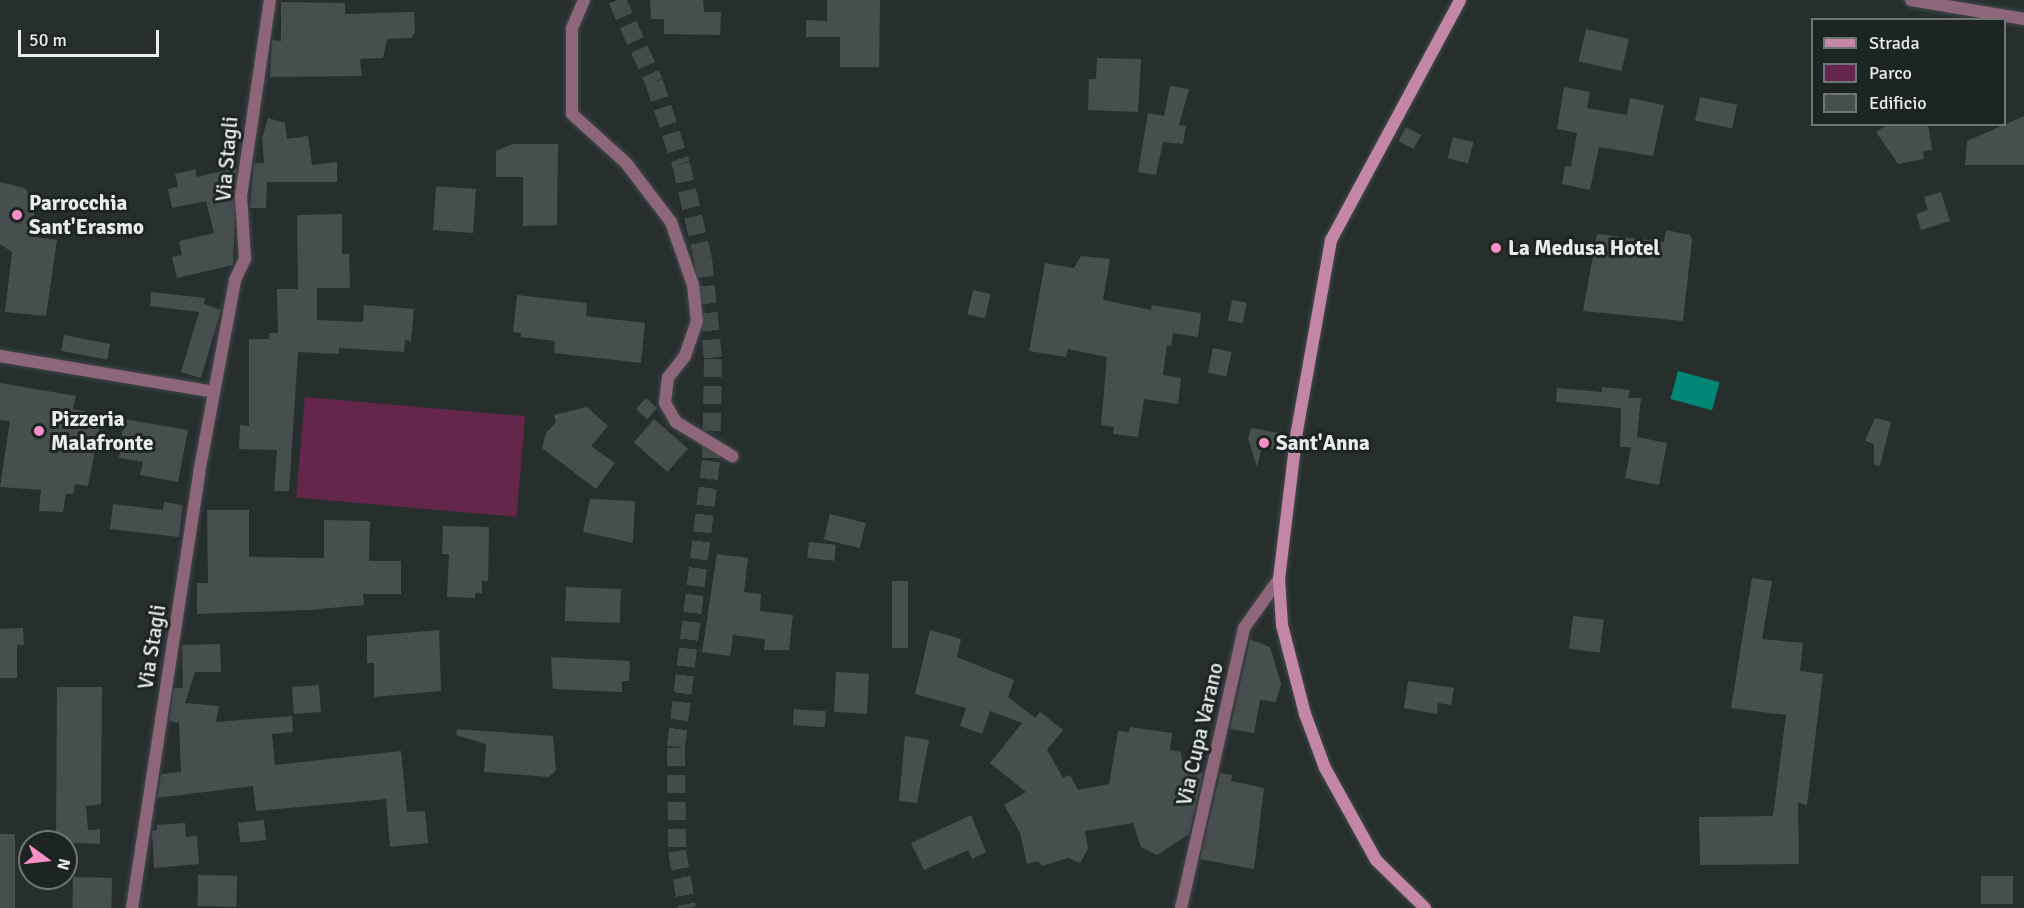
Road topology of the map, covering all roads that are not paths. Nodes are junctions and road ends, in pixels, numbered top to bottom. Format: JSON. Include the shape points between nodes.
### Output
{"nodes":[{"id":1,"x":270,"y":0,"type":"edge"},
{"id":2,"x":584,"y":0,"type":"edge"},
{"id":3,"x":1460,"y":0,"type":"edge"},
{"id":4,"x":1911,"y":0,"type":"edge"},
{"id":5,"x":1957,"y":4,"type":"edge"},
{"id":6,"x":2024,"y":19,"type":"edge"},
{"id":7,"x":0,"y":356,"type":"edge"},
{"id":8,"x":214,"y":392,"type":"junction"},
{"id":9,"x":732,"y":456,"type":"dead end"},
{"id":10,"x":1279,"y":579,"type":"junction"},
{"id":11,"x":132,"y":908,"type":"edge"},
{"id":12,"x":1181,"y":908,"type":"edge"},
{"id":13,"x":1425,"y":908,"type":"edge"}],
"edges":[{"from":1,"to":8,"type":"street","name":"Via Stagli","via":[[241,196],[245,259],[235,280]]},
{"from":2,"to":9,"type":"street","via":[[572,28],[572,114],[626,163],[670,222],[693,285],[697,321],[685,356],[668,378],[665,403],[676,422]]},
{"from":3,"to":10,"type":"street","via":[[1331,240],[1304,388]]},
{"from":4,"to":5,"type":"street"},
{"from":5,"to":6,"type":"street"},
{"from":7,"to":8,"type":"street"},
{"from":8,"to":11,"type":"street","name":"Via Stagli"},
{"from":10,"to":12,"type":"street","name":"Via Cupa Varano","via":[[1244,628]]},
{"from":10,"to":13,"type":"street","via":[[1282,625],[1305,714],[1325,768],[1376,860]]}]}
